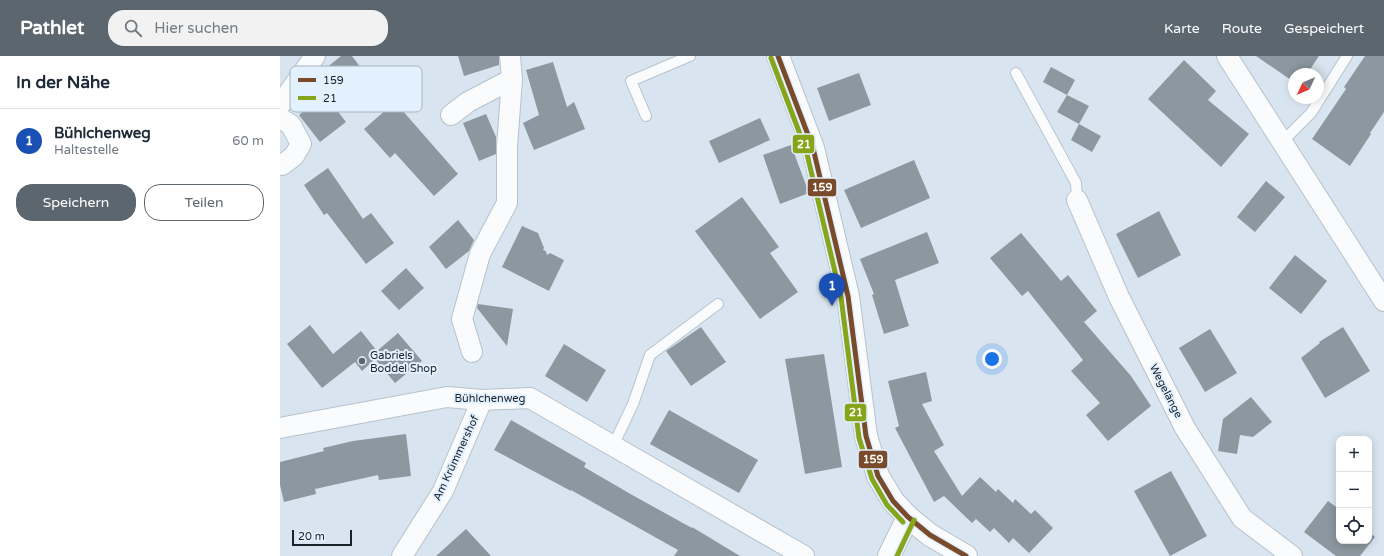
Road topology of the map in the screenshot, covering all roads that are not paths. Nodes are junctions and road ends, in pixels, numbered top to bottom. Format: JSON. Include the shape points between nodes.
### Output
{"nodes":[{"id":1,"x":315,"y":56,"type":"edge"},
{"id":2,"x":510,"y":56,"type":"edge"},
{"id":3,"x":690,"y":56,"type":"edge"},
{"id":4,"x":778,"y":56,"type":"edge"},
{"id":5,"x":1227,"y":56,"type":"edge"},
{"id":6,"x":1347,"y":56,"type":"edge"},
{"id":7,"x":308,"y":66,"type":"edge"},
{"id":8,"x":1016,"y":73,"type":"dead end"},
{"id":9,"x":512,"y":79,"type":"junction"},
{"id":10,"x":290,"y":91,"type":"edge"},
{"id":11,"x":280,"y":105,"type":"edge"},
{"id":12,"x":451,"y":115,"type":"dead end"},
{"id":13,"x":646,"y":116,"type":"dead end"},
{"id":14,"x":280,"y":118,"type":"edge"},
{"id":15,"x":1282,"y":142,"type":"junction"},
{"id":16,"x":280,"y":164,"type":"edge"},
{"id":17,"x":1077,"y":200,"type":"joint"},
{"id":18,"x":1384,"y":301,"type":"edge"},
{"id":19,"x":718,"y":304,"type":"dead end"},
{"id":20,"x":472,"y":352,"type":"dead end"},
{"id":21,"x":482,"y":400,"type":"junction"},
{"id":22,"x":280,"y":428,"type":"edge"},
{"id":23,"x":613,"y":446,"type":"junction"},
{"id":24,"x":908,"y":517,"type":"junction"},
{"id":25,"x":402,"y":556,"type":"edge"},
{"id":26,"x":804,"y":556,"type":"edge"},
{"id":27,"x":889,"y":556,"type":"edge"},
{"id":28,"x":966,"y":556,"type":"edge"},
{"id":29,"x":1292,"y":556,"type":"edge"}],
"edges":[{"from":1,"to":7,"type":"street"},
{"from":2,"to":9,"type":"street"},
{"from":3,"to":13,"type":"lane","via":[[631,81]]},
{"from":4,"to":24,"type":"street","via":[[813,148],[848,296],[866,436],[878,476],[893,501]]},
{"from":5,"to":15,"type":"street"},
{"from":6,"to":15,"type":"lane","via":[[1311,113]]},
{"from":8,"to":17,"type":"lane","via":[[1076,183]]},
{"from":9,"to":12,"type":"street","via":[[468,102]]},
{"from":9,"to":20,"type":"street","via":[[507,147],[507,203],[480,254],[462,319]]},
{"from":10,"to":11,"type":"street"},
{"from":14,"to":16,"type":"street","via":[[292,125],[301,144],[294,156]]},
{"from":15,"to":18,"type":"street"},
{"from":17,"to":29,"type":"street","name":"Wegelänge","via":[[1119,297],[1185,428],[1242,518]]},
{"from":19,"to":23,"type":"lane","via":[[650,355],[633,404]]},
{"from":21,"to":22,"type":"street","name":"Bühlchenweg","via":[[447,397]]},
{"from":21,"to":23,"type":"street","name":"Bühlchenweg","via":[[530,398]]},
{"from":21,"to":25,"type":"street","name":"Am Krümmershof","via":[[443,491]]},
{"from":23,"to":26,"type":"street","name":"Bühlchenweg"},
{"from":24,"to":27,"type":"street"},
{"from":24,"to":28,"type":"street","via":[[930,535]]}]}
